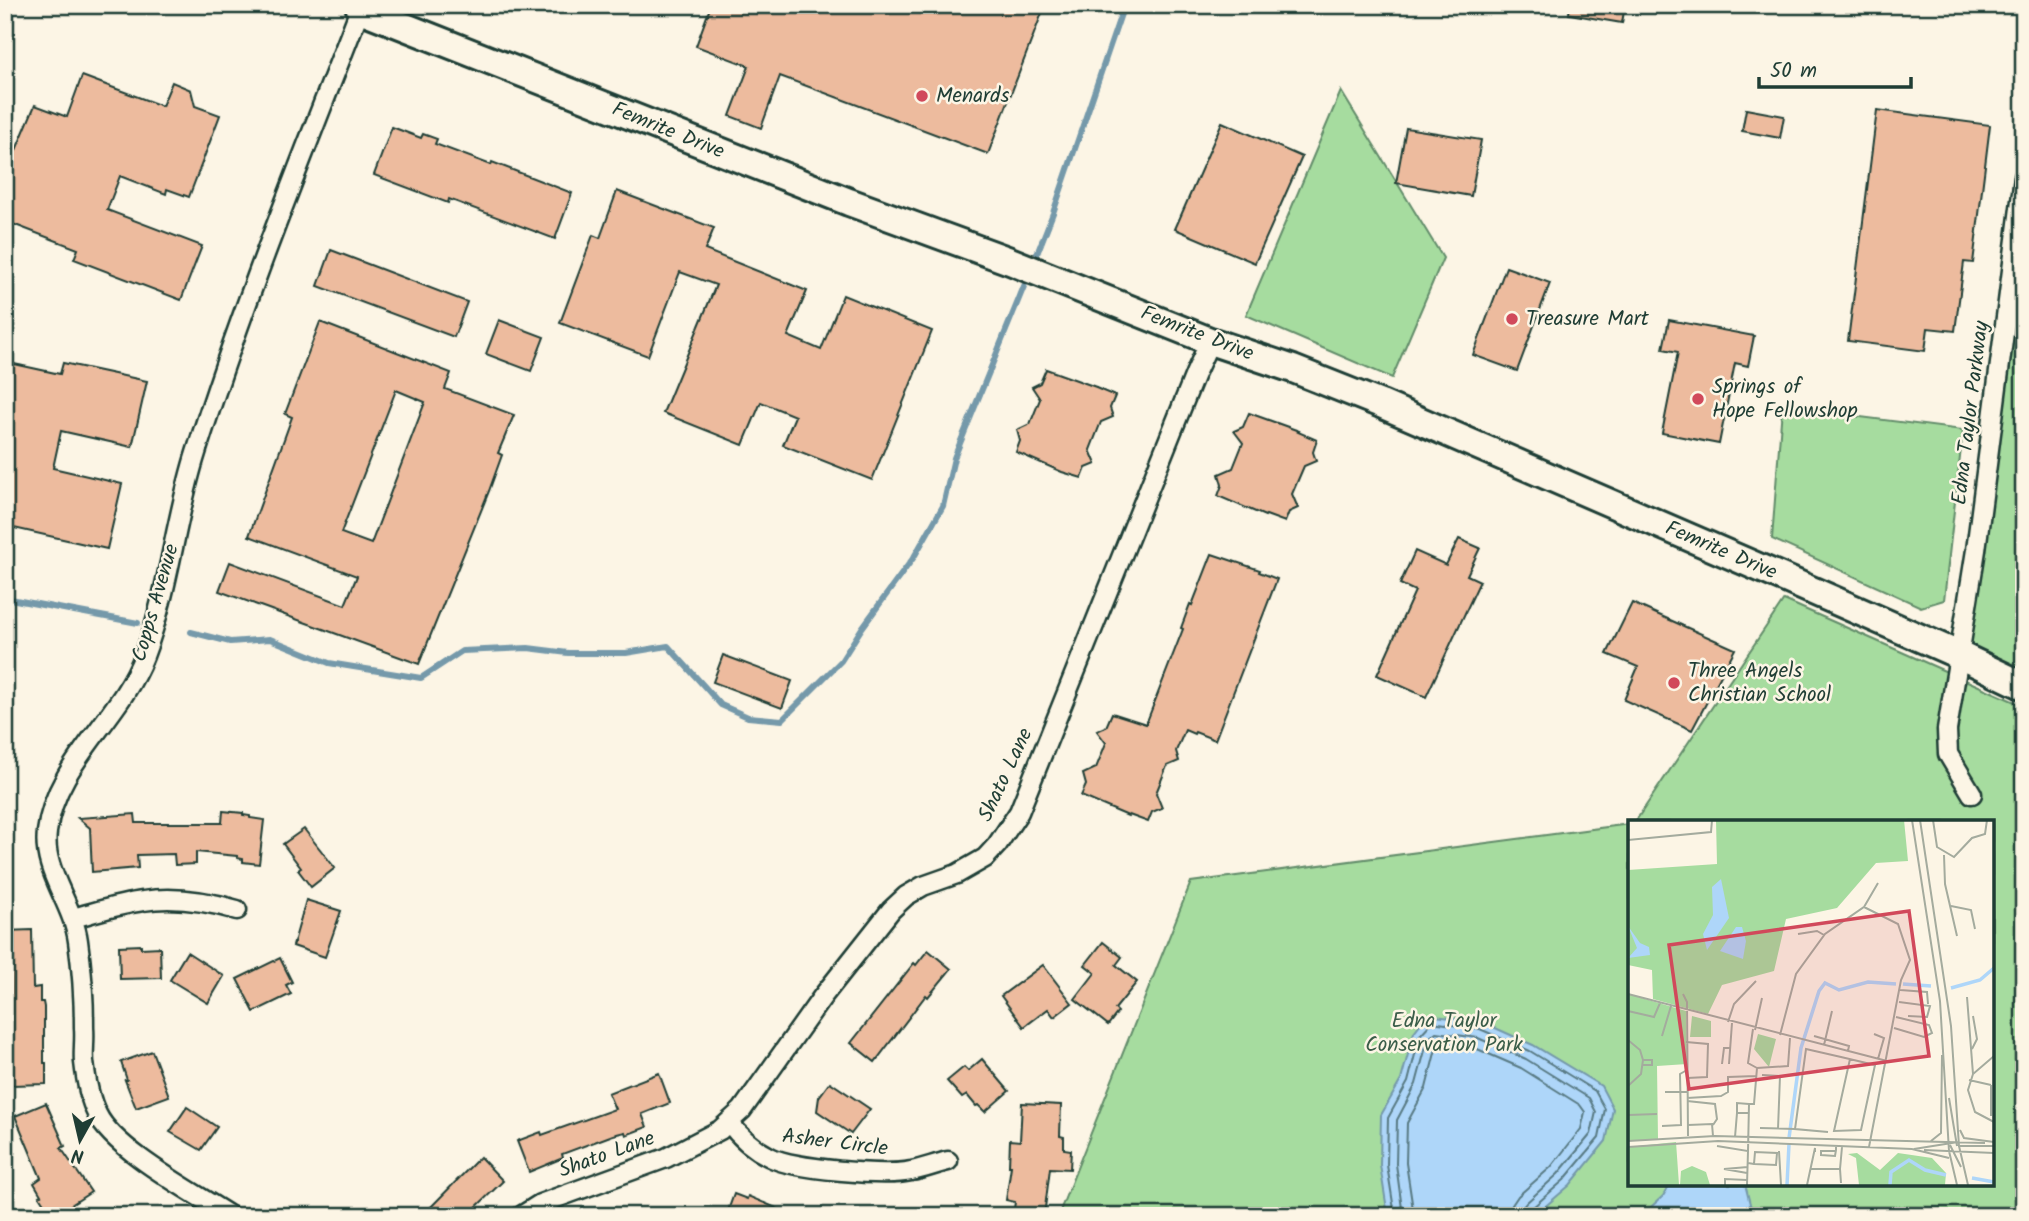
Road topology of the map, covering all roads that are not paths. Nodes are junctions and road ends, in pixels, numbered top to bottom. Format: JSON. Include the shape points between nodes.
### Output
{"nodes":[{"id":1,"x":361,"y":7,"type":"edge"},
{"id":2,"x":2024,"y":177,"type":"edge"},
{"id":3,"x":1210,"y":341,"type":"junction"},
{"id":4,"x":1959,"y":655,"type":"junction"},
{"id":5,"x":2024,"y":686,"type":"edge"},
{"id":6,"x":1972,"y":794,"type":"dead end"},
{"id":7,"x":237,"y":910,"type":"dead end"},
{"id":8,"x":73,"y":918,"type":"junction"},
{"id":9,"x":729,"y":1122,"type":"junction"},
{"id":10,"x":948,"y":1161,"type":"dead end"},
{"id":11,"x":230,"y":1216,"type":"edge"},
{"id":12,"x":521,"y":1216,"type":"edge"}],
"edges":[{"from":1,"to":3,"type":"street","name":"Femrite Drive"},
{"from":1,"to":8,"type":"street","name":"Copps Avenue","via":[[216,389],[144,658],[113,713],[78,758],[49,816],[48,854]]},
{"from":2,"to":4,"type":"street","name":"Edna Taylor Parkway"},
{"from":3,"to":4,"type":"street","name":"Femrite Drive","via":[[1381,404]]},
{"from":3,"to":9,"type":"street","name":"Shato Lane","via":[[1008,831],[974,866],[923,886],[891,910]]},
{"from":4,"to":5,"type":"street","name":"Femrite Drive"},
{"from":4,"to":6,"type":"street","name":"Edna Taylor Parkway","via":[[1947,730],[1948,754]]},
{"from":7,"to":8,"type":"street","via":[[202,901],[164,899]]},
{"from":8,"to":11,"type":"street","name":"Copps Avenue","via":[[85,1025],[84,1058],[95,1112],[133,1153]]},
{"from":9,"to":10,"type":"street","name":"Asher Circle","via":[[761,1152],[785,1164],[895,1173]]},
{"from":9,"to":12,"type":"street","name":"Shato Lane","via":[[666,1158],[540,1203]]}]}
